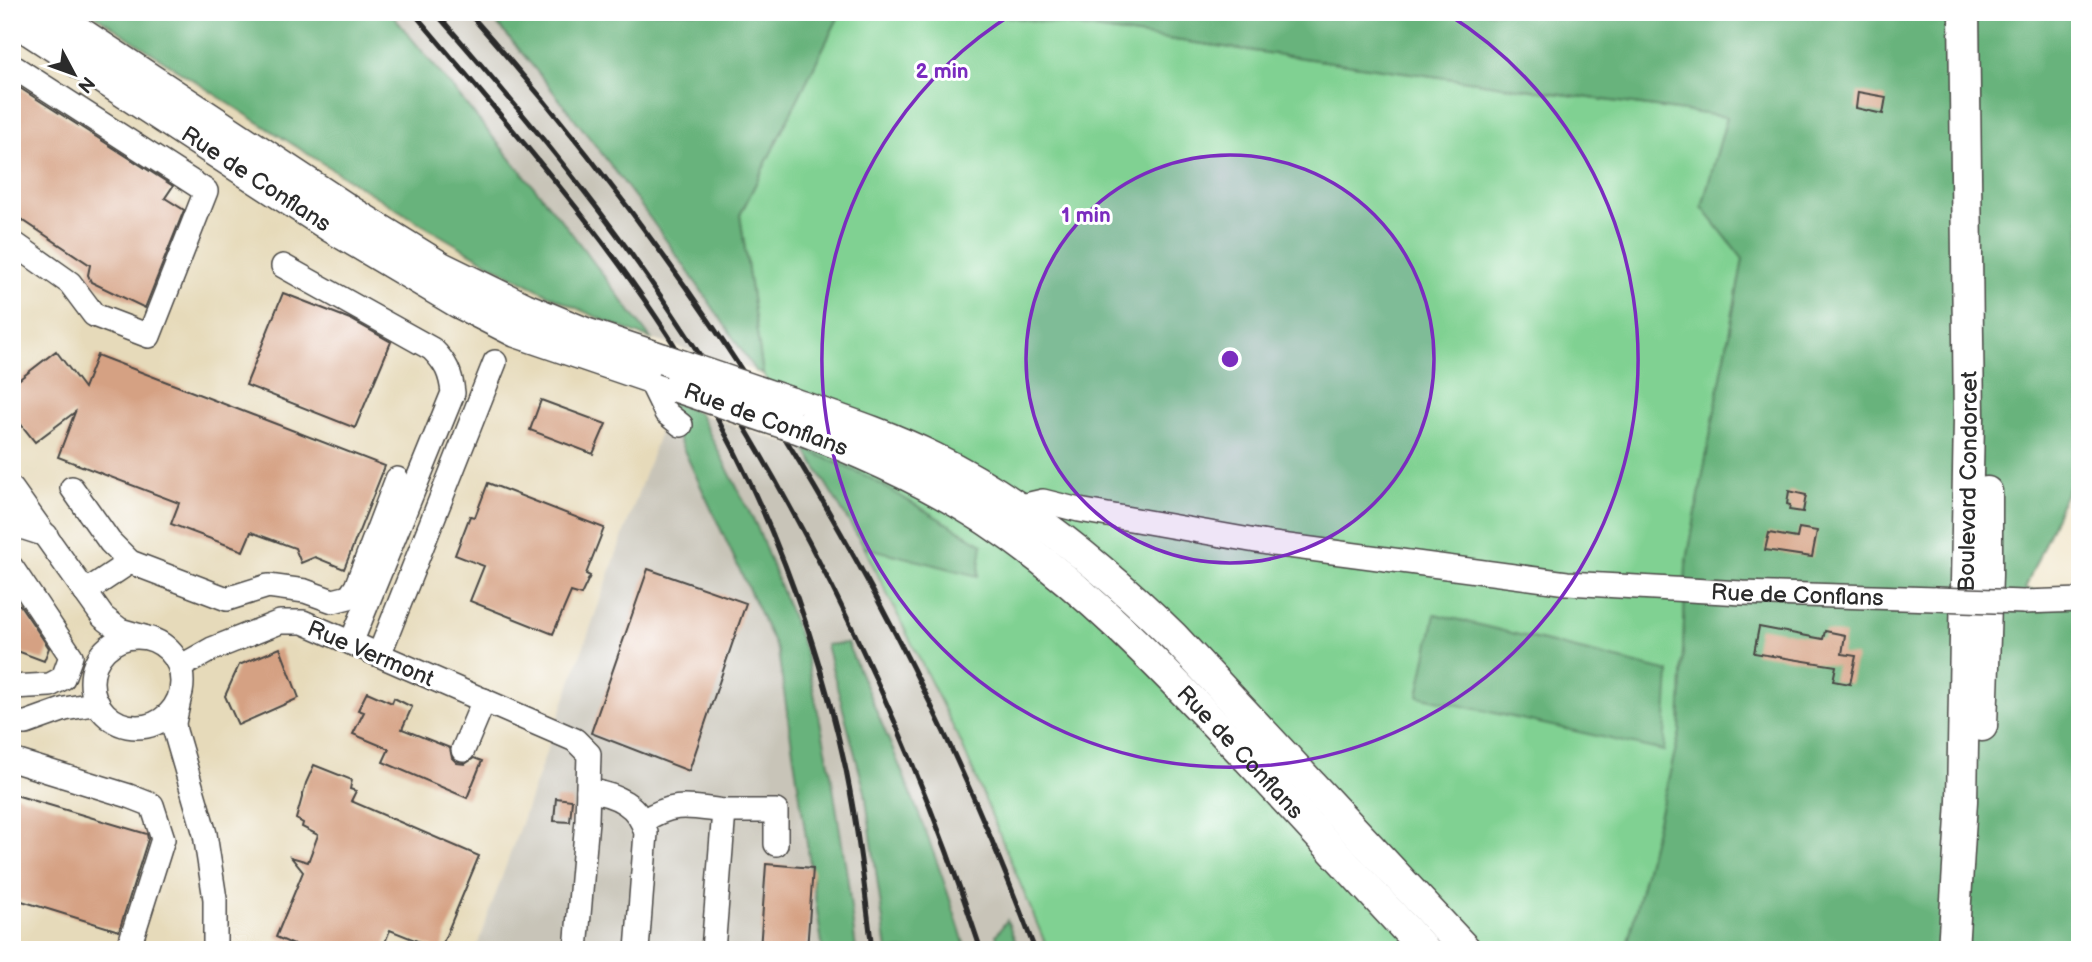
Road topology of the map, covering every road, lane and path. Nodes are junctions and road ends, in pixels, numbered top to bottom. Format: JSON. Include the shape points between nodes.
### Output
{"nodes":[{"id":1,"x":49,"y":12,"type":"edge"},
{"id":2,"x":1964,"y":12,"type":"edge"},
{"id":3,"x":1980,"y":12,"type":"edge"},
{"id":4,"x":12,"y":19,"type":"edge"},
{"id":5,"x":12,"y":66,"type":"edge"},
{"id":6,"x":21,"y":249,"type":"edge"},
{"id":7,"x":283,"y":267,"type":"dead end"},
{"id":8,"x":495,"y":362,"type":"dead end"},
{"id":9,"x":663,"y":375,"type":"junction"},
{"id":10,"x":792,"y":415,"type":"junction"},
{"id":11,"x":681,"y":425,"type":"dead end"},
{"id":12,"x":397,"y":479,"type":"dead end"},
{"id":13,"x":72,"y":488,"type":"dead end"},
{"id":14,"x":12,"y":489,"type":"edge"},
{"id":15,"x":1017,"y":507,"type":"junction"},
{"id":16,"x":1079,"y":510,"type":"junction"},
{"id":17,"x":12,"y":524,"type":"edge"},
{"id":18,"x":46,"y":535,"type":"junction"},
{"id":19,"x":1087,"y":559,"type":"junction"},
{"id":20,"x":130,"y":562,"type":"junction"},
{"id":21,"x":12,"y":568,"type":"edge"},
{"id":22,"x":85,"y":592,"type":"junction"},
{"id":23,"x":2080,"y":600,"type":"edge"},
{"id":24,"x":149,"y":639,"type":"junction"},
{"id":25,"x":351,"y":643,"type":"junction"},
{"id":26,"x":379,"y":655,"type":"junction"},
{"id":27,"x":180,"y":667,"type":"junction"},
{"id":28,"x":94,"y":671,"type":"junction"},
{"id":29,"x":12,"y":687,"type":"edge"},
{"id":30,"x":180,"y":696,"type":"junction"},
{"id":31,"x":484,"y":700,"type":"junction"},
{"id":32,"x":97,"y":703,"type":"junction"},
{"id":33,"x":12,"y":723,"type":"edge"},
{"id":34,"x":144,"y":726,"type":"junction"},
{"id":35,"x":463,"y":750,"type":"dead end"},
{"id":36,"x":180,"y":753,"type":"junction"},
{"id":37,"x":12,"y":760,"type":"edge"},
{"id":38,"x":588,"y":790,"type":"junction"},
{"id":39,"x":724,"y":811,"type":"junction"},
{"id":40,"x":643,"y":821,"type":"junction"},
{"id":41,"x":776,"y":844,"type":"dead end"},
{"id":42,"x":128,"y":950,"type":"edge"},
{"id":43,"x":215,"y":950,"type":"edge"},
{"id":44,"x":576,"y":950,"type":"edge"},
{"id":45,"x":637,"y":950,"type":"edge"},
{"id":46,"x":713,"y":950,"type":"edge"},
{"id":47,"x":1424,"y":950,"type":"edge"},
{"id":48,"x":1466,"y":950,"type":"edge"},
{"id":49,"x":1953,"y":950,"type":"edge"},
{"id":50,"x":1973,"y":950,"type":"edge"}],
"edges":[{"from":1,"to":9,"type":"main road","name":"Rue de Conflans","via":[[441,267],[588,334]]},
{"from":2,"to":49,"type":"main road","name":"Boulevard Condorcet","via":[[1969,418],[1962,801]]},
{"from":3,"to":50,"type":"main road","name":"Boulevard Condorcet","via":[[1987,575]]},
{"from":4,"to":9,"type":"main road","name":"Rue de Conflans","via":[[431,288],[516,332]]},
{"from":5,"to":6,"type":"street","via":[[206,191],[149,336],[94,315],[71,283]]},
{"from":7,"to":25,"type":"street","via":[[432,349],[452,376],[453,393]]},
{"from":8,"to":26,"type":"street"},
{"from":9,"to":10,"type":"main road","name":"Rue de Conflans","bridge":true},
{"from":9,"to":11,"type":"street","via":[[666,413]]},
{"from":10,"to":15,"type":"main road","name":"Rue de Conflans","via":[[902,443]]},
{"from":10,"to":47,"type":"main road","name":"Rue de Conflans","via":[[958,502],[1023,545],[1093,601],[1165,670]]},
{"from":12,"to":20,"type":"street","via":[[349,597],[333,601],[268,586],[227,599]]},
{"from":13,"to":20,"type":"street"},
{"from":14,"to":18,"type":"street"},
{"from":15,"to":16,"type":"street","name":"Rue de Conflans","via":[[1044,501]]},
{"from":15,"to":19,"type":"main road","name":"Rue de Conflans"},
{"from":16,"to":19,"type":"street","via":[[1070,527]]},
{"from":16,"to":23,"type":"street","name":"Rue de Conflans","bridge":true,"via":[[1273,544],[1567,583],[1742,593]]},
{"from":17,"to":18,"type":"street"},
{"from":18,"to":22,"type":"street"},
{"from":19,"to":48,"type":"main road","name":"Rue de Conflans","via":[[1174,637]]},
{"from":20,"to":22,"type":"street"},
{"from":21,"to":29,"type":"street","via":[[71,656],[63,678],[50,685]]},
{"from":22,"to":24,"type":"street","via":[[113,625]]},
{"from":22,"to":28,"type":"street","via":[[102,634]]},
{"from":24,"to":27,"type":"street","via":[[168,650]]},
{"from":24,"to":28,"type":"street","via":[[135,637],[115,644]]},
{"from":25,"to":26,"type":"street","name":"Rue Vermont"},
{"from":25,"to":27,"type":"street","name":"Rue Vermont","via":[[303,622],[280,622]]},
{"from":26,"to":31,"type":"street","name":"Rue Vermont"},
{"from":27,"to":30,"type":"street"},
{"from":28,"to":32,"type":"street"},
{"from":30,"to":34,"type":"street","via":[[163,719]]},
{"from":30,"to":36,"type":"street","via":[[174,723]]},
{"from":31,"to":35,"type":"street"},
{"from":31,"to":38,"type":"street","name":"Rue Vermont","via":[[575,740],[589,754]]},
{"from":32,"to":33,"type":"street"},
{"from":32,"to":34,"type":"street","via":[[119,723]]},
{"from":34,"to":36,"type":"street","via":[[165,733]]},
{"from":36,"to":43,"type":"street","via":[[205,834],[215,899]]},
{"from":37,"to":42,"type":"street","via":[[152,806],[163,839]]},
{"from":38,"to":40,"type":"street","via":[[627,803]]},
{"from":38,"to":44,"type":"street"},
{"from":39,"to":40,"type":"street","via":[[676,806]]},
{"from":39,"to":41,"type":"street","via":[[776,811]]},
{"from":39,"to":46,"type":"street"},
{"from":40,"to":45,"type":"street","via":[[646,834]]}]}
